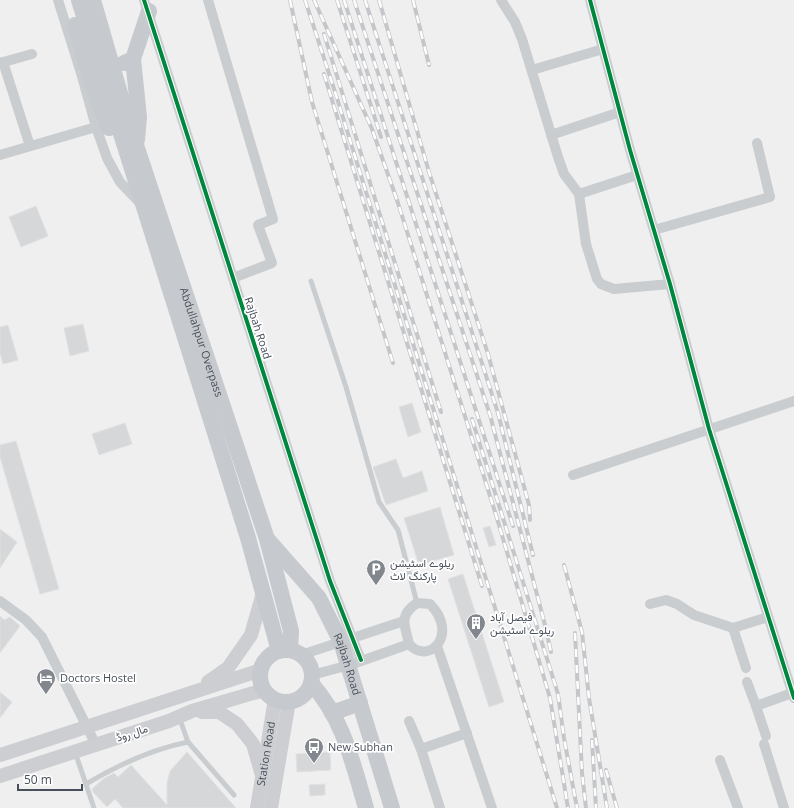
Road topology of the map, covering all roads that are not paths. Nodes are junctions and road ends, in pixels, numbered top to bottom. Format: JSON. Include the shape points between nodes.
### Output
{"nodes":[{"id":1,"x":58,"y":0,"type":"edge"},
{"id":2,"x":68,"y":0,"type":"edge"},
{"id":3,"x":79,"y":0,"type":"edge"},
{"id":4,"x":93,"y":0,"type":"edge"},
{"id":5,"x":208,"y":0,"type":"edge"},
{"id":6,"x":500,"y":0,"type":"edge"},
{"id":7,"x":590,"y":0,"type":"edge"},
{"id":8,"x":146,"y":5,"type":"edge"},
{"id":9,"x":92,"y":39,"type":"junction"},
{"id":10,"x":603,"y":49,"type":"junction"},
{"id":11,"x":32,"y":54,"type":"dead end"},
{"id":12,"x":133,"y":59,"type":"junction"},
{"id":13,"x":2,"y":63,"type":"edge"},
{"id":14,"x":113,"y":68,"type":"junction"},
{"id":15,"x":532,"y":70,"type":"junction"},
{"id":16,"x":620,"y":112,"type":"junction"},
{"id":17,"x":96,"y":127,"type":"junction"},
{"id":18,"x":551,"y":135,"type":"junction"},
{"id":19,"x":757,"y":143,"type":"dead end"},
{"id":20,"x":30,"y":146,"type":"junction"},
{"id":21,"x":137,"y":147,"type":"junction"},
{"id":22,"x":0,"y":155,"type":"edge"},
{"id":23,"x":637,"y":175,"type":"junction"},
{"id":24,"x":578,"y":194,"type":"junction"},
{"id":25,"x":145,"y":209,"type":"junction"},
{"id":26,"x":654,"y":230,"type":"junction"},
{"id":27,"x":233,"y":278,"type":"junction"},
{"id":28,"x":311,"y":281,"type":"dead end"},
{"id":29,"x":670,"y":284,"type":"junction"},
{"id":30,"x":794,"y":401,"type":"edge"},
{"id":31,"x":709,"y":429,"type":"junction"},
{"id":32,"x":573,"y":475,"type":"dead end"},
{"id":33,"x":267,"y":539,"type":"junction"},
{"id":34,"x":263,"y":592,"type":"junction"},
{"id":35,"x":0,"y":601,"type":"edge"},
{"id":36,"x":417,"y":603,"type":"junction"},
{"id":37,"x":650,"y":604,"type":"dead end"},
{"id":38,"x":768,"y":617,"type":"junction"},
{"id":39,"x":404,"y":621,"type":"junction"},
{"id":40,"x":733,"y":628,"type":"junction"},
{"id":41,"x":346,"y":640,"type":"junction"},
{"id":42,"x":409,"y":644,"type":"junction"},
{"id":43,"x":437,"y":646,"type":"junction"},
{"id":44,"x":290,"y":652,"type":"junction"},
{"id":45,"x":355,"y":662,"type":"junction"},
{"id":46,"x":746,"y":668,"type":"dead end"},
{"id":47,"x":261,"y":670,"type":"junction"},
{"id":48,"x":311,"y":679,"type":"junction"},
{"id":49,"x":747,"y":682,"type":"dead end"},
{"id":50,"x":192,"y":692,"type":"junction"},
{"id":51,"x":793,"y":695,"type":"edge"},
{"id":52,"x":276,"y":697,"type":"junction"},
{"id":53,"x":360,"y":703,"type":"junction"},
{"id":54,"x":756,"y":706,"type":"junction"},
{"id":55,"x":192,"y":712,"type":"junction"},
{"id":56,"x":332,"y":712,"type":"junction"},
{"id":57,"x":179,"y":717,"type":"junction"},
{"id":58,"x":409,"y":721,"type":"dead end"},
{"id":59,"x":87,"y":727,"type":"junction"},
{"id":60,"x":468,"y":732,"type":"junction"},
{"id":61,"x":188,"y":742,"type":"junction"},
{"id":62,"x":96,"y":745,"type":"junction"},
{"id":63,"x":421,"y":749,"type":"junction"},
{"id":64,"x":75,"y":752,"type":"junction"},
{"id":65,"x":0,"y":755,"type":"edge"},
{"id":66,"x":720,"y":760,"type":"dead end"},
{"id":67,"x":0,"y":776,"type":"edge"},
{"id":68,"x":263,"y":778,"type":"junction"},
{"id":69,"x":86,"y":784,"type":"junction"},
{"id":70,"x":234,"y":795,"type":"dead end"},
{"id":71,"x":94,"y":808,"type":"edge"},
{"id":72,"x":257,"y":808,"type":"edge"},
{"id":73,"x":271,"y":808,"type":"edge"},
{"id":74,"x":366,"y":808,"type":"edge"},
{"id":75,"x":392,"y":808,"type":"edge"},
{"id":76,"x":440,"y":808,"type":"edge"},
{"id":77,"x":492,"y":808,"type":"edge"},
{"id":78,"x":738,"y":808,"type":"edge"},
{"id":79,"x":784,"y":808,"type":"edge"}],
"edges":[{"from":1,"to":17,"type":"street"},
{"from":2,"to":9,"type":"main road"},
{"from":3,"to":9,"type":"main road"},
{"from":4,"to":9,"type":"main road"},
{"from":5,"to":27,"type":"street","via":[[273,219],[258,225],[272,263]]},
{"from":6,"to":15,"type":"street","via":[[515,22]]},
{"from":7,"to":10,"type":"street"},
{"from":8,"to":12,"type":"main road"},
{"from":8,"to":27,"type":"street","name":"Rajbah Road"},
{"from":9,"to":14,"type":"main road","name":"Abdullahpur Overpass"},
{"from":9,"to":25,"type":"main road","name":"Abdullahpur Overpass"},
{"from":10,"to":15,"type":"street"},
{"from":10,"to":16,"type":"street"},
{"from":11,"to":13,"type":"street"},
{"from":12,"to":14,"type":"main road"},
{"from":12,"to":21,"type":"main road","via":[[139,117]]},
{"from":13,"to":20,"type":"street"},
{"from":14,"to":21,"type":"main road","name":"Abdullahpur Overpass"},
{"from":15,"to":18,"type":"street"},
{"from":16,"to":18,"type":"street"},
{"from":16,"to":23,"type":"street"},
{"from":17,"to":20,"type":"street"},
{"from":17,"to":25,"type":"street","via":[[120,182]]},
{"from":18,"to":24,"type":"street","via":[[564,174]]},
{"from":19,"to":26,"type":"street","via":[[770,197]]},
{"from":20,"to":22,"type":"street"},
{"from":21,"to":33,"type":"main road","name":"Abdullahpur Overpass"},
{"from":23,"to":24,"type":"street"},
{"from":23,"to":26,"type":"street"},
{"from":24,"to":29,"type":"street","via":[[586,244],[601,284],[614,289]]},
{"from":25,"to":34,"type":"main road","name":"Abdullahpur Overpass"},
{"from":26,"to":29,"type":"street"},
{"from":27,"to":41,"type":"street","name":"Rajbah Road","via":[[330,582]]},
{"from":28,"to":36,"type":"lane","via":[[346,387],[378,502],[398,530]]},
{"from":29,"to":31,"type":"street"},
{"from":30,"to":31,"type":"street"},
{"from":31,"to":32,"type":"street"},
{"from":31,"to":38,"type":"street"},
{"from":33,"to":41,"type":"main road","name":"Rajbah Road","via":[[318,598]]},
{"from":33,"to":44,"type":"main road","name":"Abdullahpur Overpass","via":[[291,631]]},
{"from":34,"to":44,"type":"main road","name":"Abdullahpur Overpass"},
{"from":34,"to":50,"type":"main road","via":[[253,632],[228,668]]},
{"from":35,"to":59,"type":"street","via":[[26,620],[42,637]]},
{"from":36,"to":39,"type":"street","via":[[407,612]]},
{"from":36,"to":43,"type":"street","via":[[430,604],[439,616],[443,631]]},
{"from":37,"to":40,"type":"street","via":[[666,600],[694,615]]},
{"from":38,"to":40,"type":"street"},
{"from":38,"to":51,"type":"street"},
{"from":39,"to":41,"type":"street"},
{"from":39,"to":42,"type":"street"},
{"from":40,"to":46,"type":"street"},
{"from":41,"to":44,"type":"street"},
{"from":41,"to":45,"type":"main road","name":"Rajbah Road"},
{"from":42,"to":43,"type":"street","via":[[418,650]]},
{"from":42,"to":45,"type":"street"},
{"from":43,"to":60,"type":"street"},
{"from":44,"to":47,"type":"main road","via":[[267,658]]},
{"from":44,"to":48,"type":"main road","via":[[310,667]]},
{"from":45,"to":48,"type":"street"},
{"from":45,"to":53,"type":"main road","name":"Rajbah Road"},
{"from":47,"to":50,"type":"main road","name":"مال روڈ"},
{"from":47,"to":52,"type":"main road","via":[[260,677]]},
{"from":48,"to":52,"type":"main road","via":[[303,696]]},
{"from":48,"to":56,"type":"main road"},
{"from":49,"to":54,"type":"street"},
{"from":50,"to":59,"type":"main road","name":"مال روڈ"},
{"from":51,"to":54,"type":"street"},
{"from":52,"to":55,"type":"main road","name":"مال روڈ"},
{"from":52,"to":68,"type":"main road","name":"Station Road"},
{"from":52,"to":73,"type":"main road","name":"Station Road"},
{"from":53,"to":56,"type":"main road"},
{"from":53,"to":75,"type":"main road","name":"Rajbah Road"},
{"from":54,"to":79,"type":"street"},
{"from":55,"to":57,"type":"main road","name":"مال روڈ"},
{"from":55,"to":68,"type":"main road","via":[[219,712],[237,724],[254,744]]},
{"from":56,"to":74,"type":"main road","via":[[343,731]]},
{"from":57,"to":61,"type":"lane"},
{"from":57,"to":62,"type":"main road","name":"مال روڈ"},
{"from":58,"to":63,"type":"street"},
{"from":59,"to":62,"type":"street"},
{"from":59,"to":65,"type":"main road","name":"مال روڈ"},
{"from":60,"to":63,"type":"street"},
{"from":60,"to":77,"type":"street"},
{"from":61,"to":69,"type":"lane","via":[[133,759]]},
{"from":61,"to":70,"type":"lane"},
{"from":62,"to":64,"type":"main road","name":"مال روڈ"},
{"from":63,"to":76,"type":"street"},
{"from":64,"to":67,"type":"main road","name":"مال روڈ"},
{"from":64,"to":69,"type":"lane"},
{"from":66,"to":78,"type":"street"},
{"from":68,"to":72,"type":"main road","name":"Station Road"},
{"from":69,"to":71,"type":"lane"}]}
